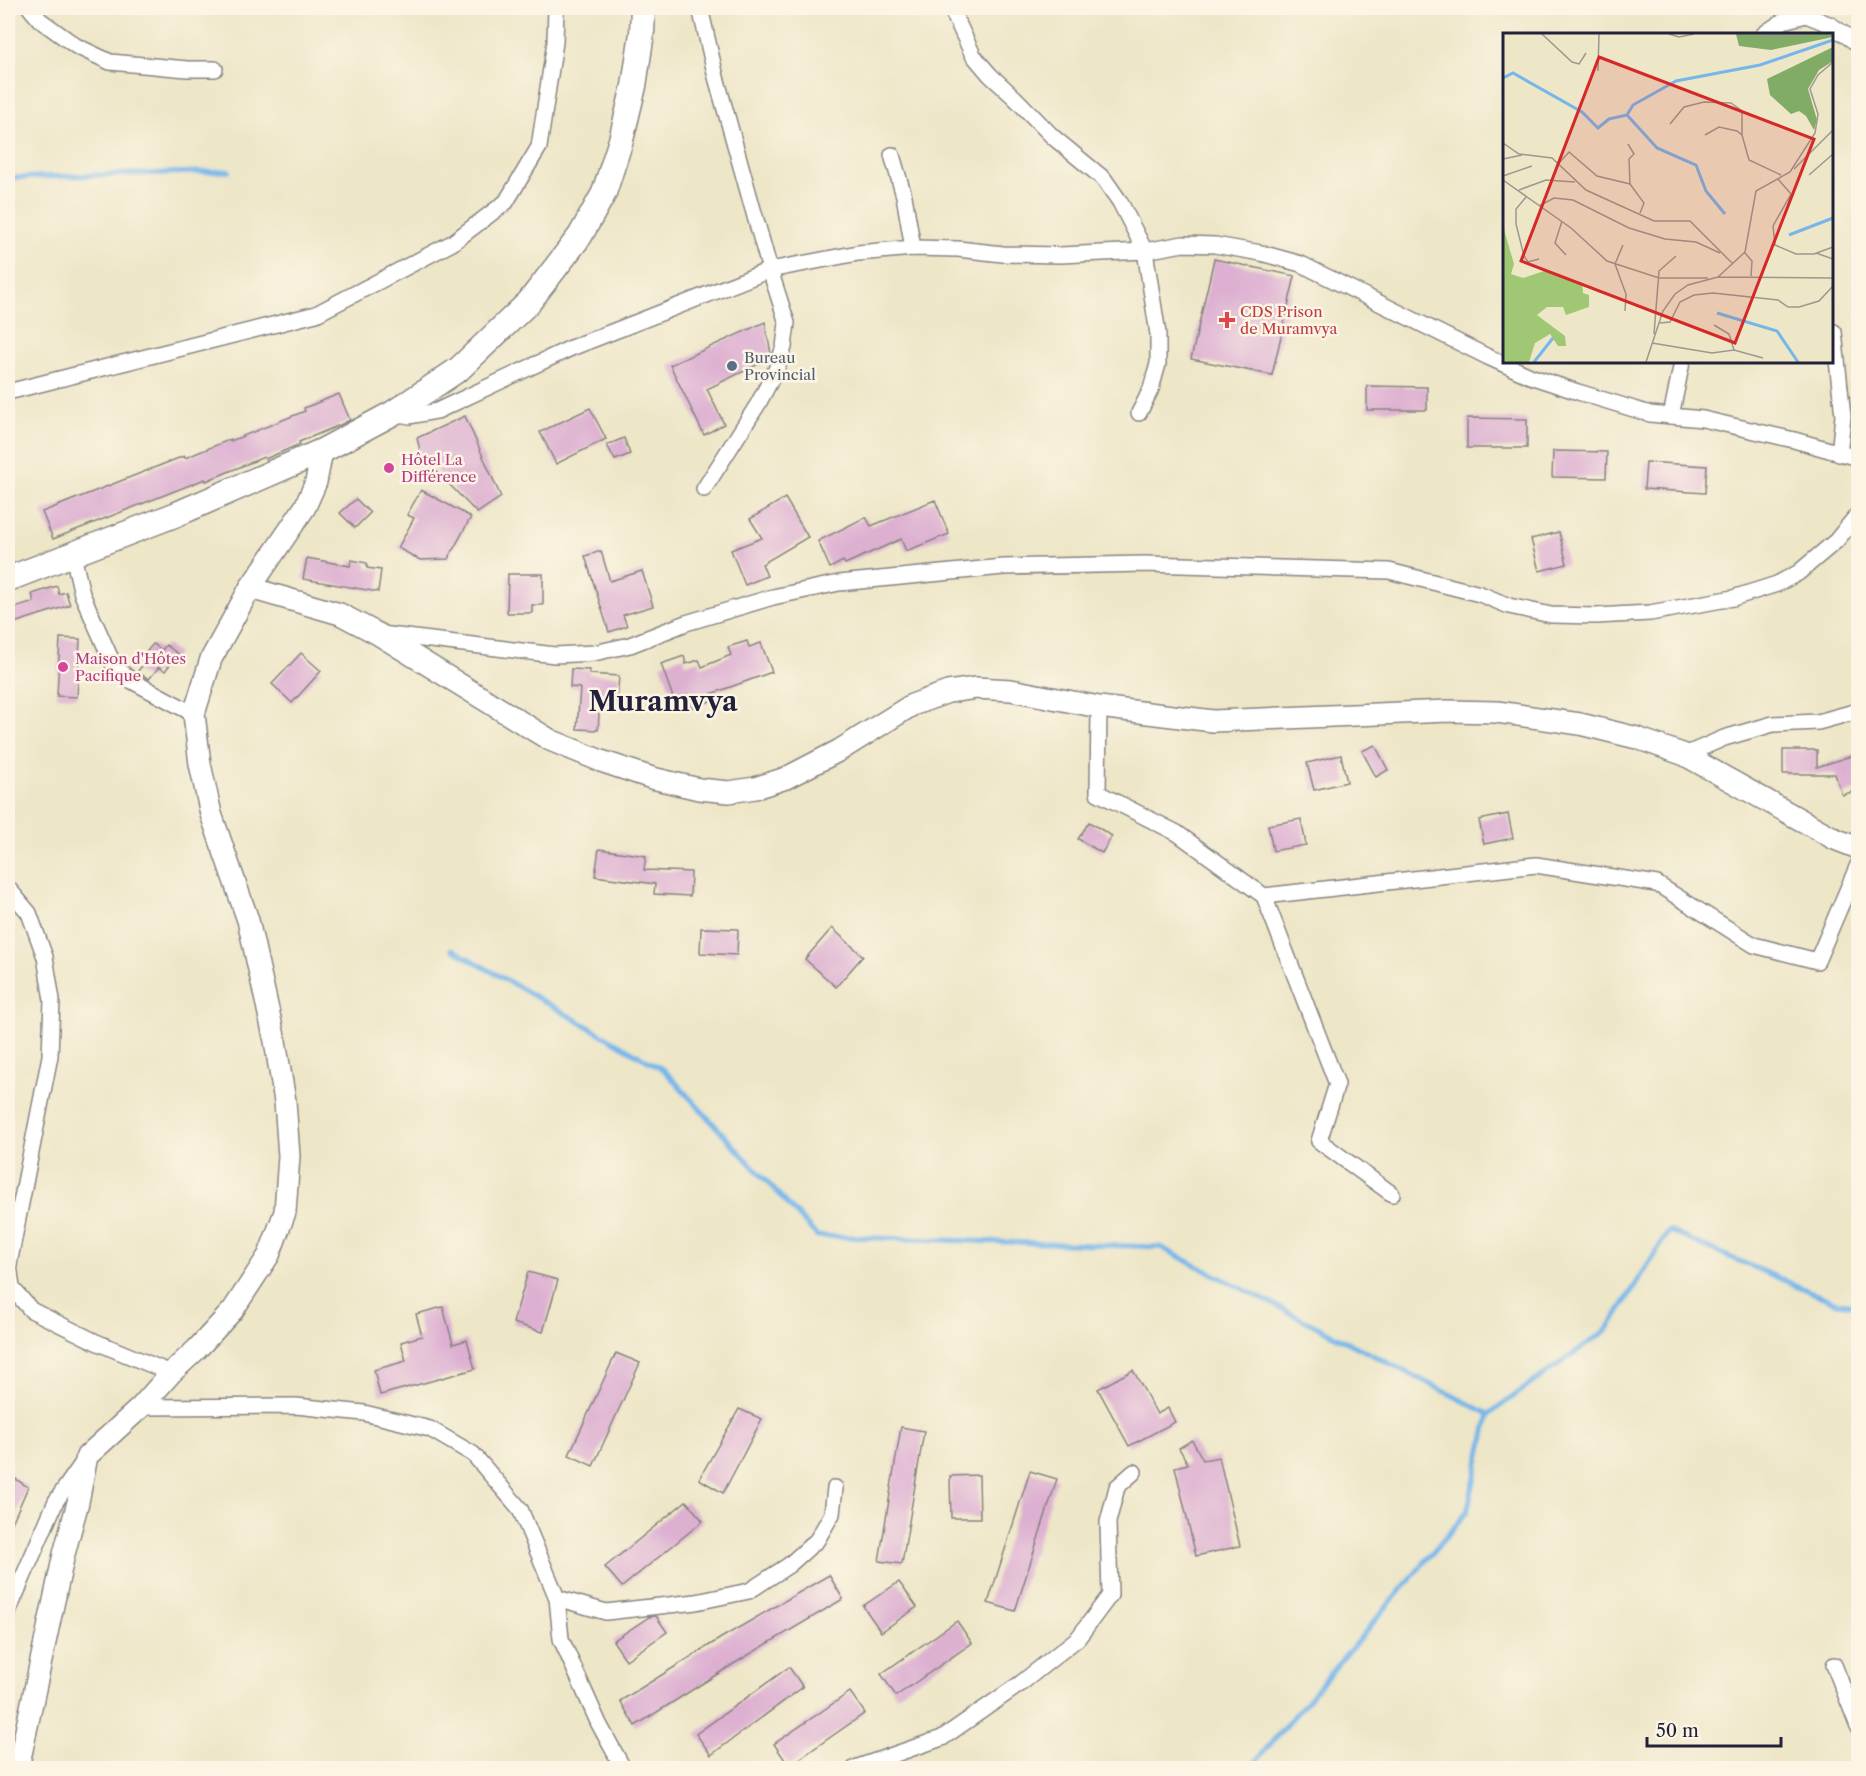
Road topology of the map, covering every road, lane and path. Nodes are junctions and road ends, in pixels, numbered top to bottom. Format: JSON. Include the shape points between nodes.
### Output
{"nodes":[{"id":1,"x":30,"y":8,"type":"edge"},
{"id":2,"x":556,"y":8,"type":"edge"},
{"id":3,"x":643,"y":8,"type":"edge"},
{"id":4,"x":700,"y":8,"type":"edge"},
{"id":5,"x":951,"y":8,"type":"edge"},
{"id":6,"x":1765,"y":33,"type":"edge"},
{"id":7,"x":1858,"y":44,"type":"edge"},
{"id":8,"x":215,"y":69,"type":"dead end"},
{"id":9,"x":892,"y":155,"type":"dead end"},
{"id":10,"x":913,"y":249,"type":"junction"},
{"id":11,"x":1145,"y":251,"type":"junction"},
{"id":12,"x":770,"y":270,"type":"junction"},
{"id":13,"x":1834,"y":332,"type":"dead end"},
{"id":14,"x":1682,"y":363,"type":"edge"},
{"id":15,"x":8,"y":392,"type":"edge"},
{"id":16,"x":393,"y":413,"type":"junction"},
{"id":17,"x":1139,"y":413,"type":"dead end"},
{"id":18,"x":1671,"y":416,"type":"junction"},
{"id":19,"x":322,"y":451,"type":"junction"},
{"id":20,"x":1839,"y":454,"type":"junction"},
{"id":21,"x":1858,"y":458,"type":"edge"},
{"id":22,"x":704,"y":489,"type":"dead end"},
{"id":23,"x":1858,"y":514,"type":"edge"},
{"id":24,"x":73,"y":555,"type":"junction"},
{"id":25,"x":8,"y":579,"type":"edge"},
{"id":26,"x":250,"y":588,"type":"junction"},
{"id":27,"x":378,"y":634,"type":"junction"},
{"id":28,"x":1099,"y":707,"type":"junction"},
{"id":29,"x":1858,"y":711,"type":"edge"},
{"id":30,"x":194,"y":714,"type":"junction"},
{"id":31,"x":1685,"y":755,"type":"junction"},
{"id":32,"x":1858,"y":848,"type":"edge"},
{"id":33,"x":1858,"y":865,"type":"edge"},
{"id":34,"x":8,"y":888,"type":"edge"},
{"id":35,"x":1264,"y":896,"type":"junction"},
{"id":36,"x":1392,"y":1194,"type":"dead end"},
{"id":37,"x":171,"y":1373,"type":"junction"},
{"id":38,"x":141,"y":1407,"type":"junction"},
{"id":39,"x":87,"y":1456,"type":"junction"},
{"id":40,"x":1134,"y":1472,"type":"dead end"},
{"id":41,"x":836,"y":1488,"type":"dead end"},
{"id":42,"x":557,"y":1598,"type":"junction"},
{"id":43,"x":8,"y":1612,"type":"edge"},
{"id":44,"x":1834,"y":1665,"type":"dead end"},
{"id":45,"x":1858,"y":1726,"type":"edge"},
{"id":46,"x":18,"y":1768,"type":"edge"},
{"id":47,"x":623,"y":1768,"type":"edge"},
{"id":48,"x":855,"y":1768,"type":"edge"}],
"edges":[{"from":1,"to":8,"type":"street","via":[[76,46],[110,62]]},
{"from":2,"to":15,"type":"street","via":[[555,42],[539,147],[506,202],[452,243],[316,314]]},
{"from":3,"to":16,"type":"main road","via":[[634,86],[621,140],[604,193],[580,236],[529,302],[459,369]]},
{"from":4,"to":12,"type":"street"},
{"from":5,"to":11,"type":"street","via":[[973,56],[1053,137],[1104,179]]},
{"from":6,"to":7,"type":"street","via":[[1783,21],[1806,15],[1831,25]]},
{"from":9,"to":10,"type":"street"},
{"from":10,"to":11,"type":"street","via":[[1060,255]]},
{"from":10,"to":12,"type":"street","via":[[858,253]]},
{"from":11,"to":17,"type":"street","via":[[1158,334],[1158,364]]},
{"from":11,"to":18,"type":"street","via":[[1183,244],[1215,245],[1301,264],[1530,376],[1650,414]]},
{"from":12,"to":16,"type":"street","via":[[571,348],[437,411],[410,416]]},
{"from":12,"to":22,"type":"street","via":[[787,323],[784,347],[758,404]]},
{"from":13,"to":20,"type":"street","via":[[1843,416]]},
{"from":14,"to":18,"type":"street"},
{"from":16,"to":19,"type":"main road"},
{"from":18,"to":20,"type":"street","via":[[1703,419]]},
{"from":19,"to":24,"type":"main road"},
{"from":19,"to":26,"type":"main road","via":[[316,482],[305,507]]},
{"from":20,"to":21,"type":"street"},
{"from":23,"to":27,"type":"street","via":[[1836,541],[1798,573],[1777,584],[1733,598],[1650,613],[1551,615],[1389,571],[1133,564],[1003,567],[839,584],[764,599],[594,654],[555,655]]},
{"from":24,"to":25,"type":"main road"},
{"from":24,"to":30,"type":"street","via":[[82,594],[114,666],[132,681]]},
{"from":26,"to":27,"type":"main road","via":[[340,614]]},
{"from":26,"to":30,"type":"main road","via":[[211,659]]},
{"from":27,"to":28,"type":"main road","via":[[550,740],[652,778],[709,790],[755,788],[786,778],[912,705],[948,692],[976,688],[1011,690]]},
{"from":28,"to":31,"type":"main road","via":[[1213,721],[1497,712],[1580,724]]},
{"from":28,"to":35,"type":"street","via":[[1098,793],[1177,833]]},
{"from":29,"to":31,"type":"street","via":[[1818,722],[1773,724],[1724,738]]},
{"from":30,"to":37,"type":"main road","via":[[211,814],[248,920],[275,1041],[289,1156],[285,1212],[269,1255],[233,1310]]},
{"from":31,"to":32,"type":"main road","via":[[1825,834]]},
{"from":33,"to":35,"type":"street","via":[[1818,961],[1754,945],[1657,884],[1536,865]]},
{"from":34,"to":37,"type":"street","via":[[29,913],[45,957],[52,1000],[50,1056],[9,1264],[12,1288],[31,1310]]},
{"from":35,"to":36,"type":"street","via":[[1337,1084],[1319,1141]]},
{"from":37,"to":38,"type":"main road"},
{"from":38,"to":39,"type":"main road"},
{"from":38,"to":42,"type":"street","via":[[296,1406],[364,1413],[430,1429],[473,1454],[520,1509]]},
{"from":39,"to":43,"type":"street","via":[[56,1502]]},
{"from":39,"to":46,"type":"main road"},
{"from":40,"to":48,"type":"street","via":[[1117,1487],[1108,1521],[1110,1595],[1078,1638],[942,1738]]},
{"from":41,"to":42,"type":"street","via":[[832,1514],[817,1540],[789,1565],[749,1591],[696,1602],[606,1612]]},
{"from":42,"to":47,"type":"street","via":[[561,1639]]},
{"from":44,"to":45,"type":"street"}]}
